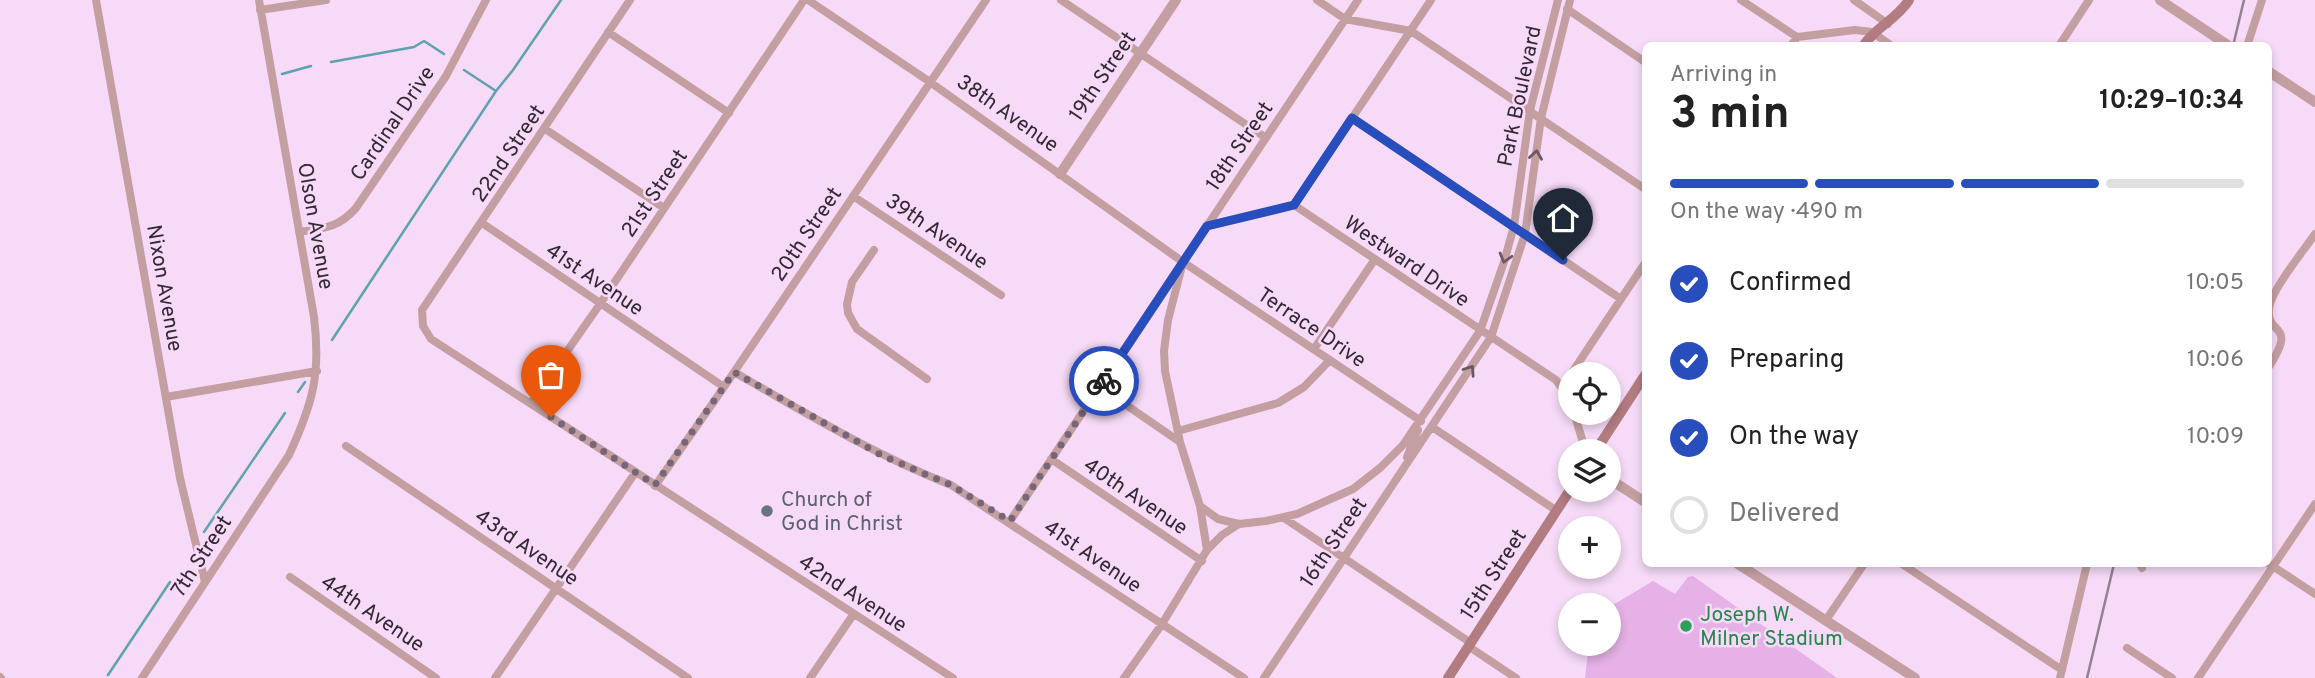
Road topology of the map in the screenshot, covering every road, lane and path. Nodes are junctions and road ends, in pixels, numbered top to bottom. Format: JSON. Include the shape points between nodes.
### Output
{"nodes":[{"id":1,"x":96,"y":0,"type":"edge"},
{"id":2,"x":258,"y":0,"type":"edge"},
{"id":3,"x":326,"y":0,"type":"edge"},
{"id":4,"x":486,"y":0,"type":"edge"},
{"id":5,"x":630,"y":0,"type":"edge"},
{"id":6,"x":806,"y":0,"type":"edge"},
{"id":7,"x":986,"y":0,"type":"edge"},
{"id":8,"x":1060,"y":0,"type":"edge"},
{"id":9,"x":1176,"y":0,"type":"edge"},
{"id":10,"x":1317,"y":0,"type":"edge"},
{"id":11,"x":1358,"y":0,"type":"edge"},
{"id":12,"x":1431,"y":0,"type":"edge"},
{"id":13,"x":1570,"y":0,"type":"edge"},
{"id":14,"x":1741,"y":0,"type":"edge"},
{"id":15,"x":1854,"y":0,"type":"edge"},
{"id":16,"x":1909,"y":0,"type":"edge"},
{"id":17,"x":2089,"y":0,"type":"edge"},
{"id":18,"x":2160,"y":0,"type":"edge"},
{"id":19,"x":2262,"y":0,"type":"edge"},
{"id":20,"x":1556,"y":1,"type":"edge"},
{"id":21,"x":260,"y":10,"type":"junction"},
{"id":22,"x":1569,"y":10,"type":"junction"},
{"id":23,"x":1345,"y":19,"type":"junction"},
{"id":24,"x":1888,"y":24,"type":"junction"},
{"id":25,"x":1411,"y":31,"type":"junction"},
{"id":26,"x":608,"y":32,"type":"junction"},
{"id":27,"x":1872,"y":32,"type":"junction"},
{"id":28,"x":1797,"y":37,"type":"junction"},
{"id":29,"x":1794,"y":42,"type":"edge"},
{"id":30,"x":1866,"y":42,"type":"edge"},
{"id":31,"x":1886,"y":42,"type":"edge"},
{"id":32,"x":2062,"y":42,"type":"edge"},
{"id":33,"x":2219,"y":42,"type":"edge"},
{"id":34,"x":2248,"y":42,"type":"edge"},
{"id":35,"x":1140,"y":54,"type":"junction"},
{"id":36,"x":1642,"y":60,"type":"edge"},
{"id":37,"x":2272,"y":74,"type":"edge"},
{"id":38,"x":930,"y":82,"type":"junction"},
{"id":39,"x":2315,"y":102,"type":"edge"},
{"id":40,"x":1530,"y":110,"type":"junction"},
{"id":41,"x":729,"y":113,"type":"junction"},
{"id":42,"x":1352,"y":118,"type":"junction"},
{"id":43,"x":1541,"y":118,"type":"junction"},
{"id":44,"x":545,"y":128,"type":"junction"},
{"id":45,"x":1266,"y":138,"type":"junction"},
{"id":46,"x":1060,"y":174,"type":"junction"},
{"id":47,"x":1642,"y":187,"type":"edge"},
{"id":48,"x":853,"y":196,"type":"junction"},
{"id":49,"x":1294,"y":205,"type":"junction"},
{"id":50,"x":664,"y":208,"type":"junction"},
{"id":51,"x":482,"y":223,"type":"junction"},
{"id":52,"x":1207,"y":226,"type":"junction"},
{"id":53,"x":1514,"y":226,"type":"junction"},
{"id":54,"x":299,"y":232,"type":"junction"},
{"id":55,"x":1525,"y":234,"type":"junction"},
{"id":56,"x":2315,"y":234,"type":"edge"},
{"id":57,"x":874,"y":250,"type":"dead end"},
{"id":58,"x":1375,"y":259,"type":"junction"},
{"id":59,"x":1183,"y":262,"type":"junction"},
{"id":60,"x":1642,"y":268,"type":"edge"},
{"id":61,"x":1001,"y":295,"type":"dead end"},
{"id":62,"x":1621,"y":299,"type":"junction"},
{"id":63,"x":2272,"y":299,"type":"edge"},
{"id":64,"x":600,"y":304,"type":"junction"},
{"id":65,"x":2272,"y":319,"type":"edge"},
{"id":66,"x":423,"y":326,"type":"joint"},
{"id":67,"x":1480,"y":331,"type":"junction"},
{"id":68,"x":1491,"y":337,"type":"junction"},
{"id":69,"x":1314,"y":349,"type":"junction"},
{"id":70,"x":1330,"y":360,"type":"junction"},
{"id":71,"x":2272,"y":361,"type":"edge"},
{"id":72,"x":1579,"y":362,"type":"edge"},
{"id":73,"x":317,"y":371,"type":"junction"},
{"id":74,"x":734,"y":372,"type":"junction"},
{"id":75,"x":927,"y":379,"type":"dead end"},
{"id":76,"x":1558,"y":382,"type":"edge"},
{"id":77,"x":724,"y":387,"type":"junction"},
{"id":78,"x":1100,"y":387,"type":"junction"},
{"id":79,"x":1641,"y":389,"type":"edge"},
{"id":80,"x":166,"y":397,"type":"junction"},
{"id":81,"x":531,"y":403,"type":"junction"},
{"id":82,"x":1421,"y":421,"type":"junction"},
{"id":83,"x":1432,"y":426,"type":"junction"},
{"id":84,"x":1178,"y":432,"type":"junction"},
{"id":85,"x":1604,"y":439,"type":"edge"},
{"id":86,"x":1180,"y":442,"type":"junction"},
{"id":87,"x":346,"y":446,"type":"dead end"},
{"id":88,"x":289,"y":454,"type":"joint"},
{"id":89,"x":1051,"y":459,"type":"junction"},
{"id":90,"x":635,"y":473,"type":"junction"},
{"id":91,"x":1398,"y":477,"type":"junction"},
{"id":92,"x":655,"y":485,"type":"junction"},
{"id":93,"x":1621,"y":486,"type":"edge"},
{"id":94,"x":1642,"y":500,"type":"edge"},
{"id":95,"x":1563,"y":502,"type":"edge"},
{"id":96,"x":2315,"y":504,"type":"edge"},
{"id":97,"x":1200,"y":506,"type":"junction"},
{"id":98,"x":1557,"y":511,"type":"junction"},
{"id":99,"x":1284,"y":518,"type":"junction"},
{"id":100,"x":1010,"y":521,"type":"junction"},
{"id":101,"x":1240,"y":524,"type":"junction"},
{"id":102,"x":1207,"y":550,"type":"junction"},
{"id":103,"x":1344,"y":558,"type":"junction"},
{"id":104,"x":1202,"y":561,"type":"junction"},
{"id":105,"x":2272,"y":564,"type":"edge"},
{"id":106,"x":2272,"y":566,"type":"edge"},
{"id":107,"x":1743,"y":567,"type":"edge"},
{"id":108,"x":1862,"y":567,"type":"edge"},
{"id":109,"x":1906,"y":567,"type":"edge"},
{"id":110,"x":2086,"y":567,"type":"edge"},
{"id":111,"x":2270,"y":567,"type":"edge"},
{"id":112,"x":290,"y":577,"type":"dead end"},
{"id":113,"x":205,"y":582,"type":"junction"},
{"id":114,"x":556,"y":588,"type":"junction"},
{"id":115,"x":2315,"y":594,"type":"edge"},
{"id":116,"x":853,"y":615,"type":"junction"},
{"id":117,"x":1826,"y":620,"type":"junction"},
{"id":118,"x":1161,"y":624,"type":"junction"},
{"id":119,"x":1470,"y":645,"type":"junction"},
{"id":120,"x":2127,"y":648,"type":"dead end"},
{"id":121,"x":2061,"y":674,"type":"edge"},
{"id":122,"x":142,"y":678,"type":"edge"},
{"id":123,"x":436,"y":678,"type":"edge"},
{"id":124,"x":495,"y":678,"type":"edge"},
{"id":125,"x":688,"y":678,"type":"edge"},
{"id":126,"x":810,"y":678,"type":"edge"},
{"id":127,"x":953,"y":678,"type":"edge"},
{"id":128,"x":1124,"y":678,"type":"edge"},
{"id":129,"x":1244,"y":678,"type":"edge"},
{"id":130,"x":1264,"y":678,"type":"edge"},
{"id":131,"x":1448,"y":678,"type":"edge"},
{"id":132,"x":1516,"y":678,"type":"edge"},
{"id":133,"x":1915,"y":678,"type":"edge"},
{"id":134,"x":2172,"y":678,"type":"edge"},
{"id":135,"x":2198,"y":678,"type":"edge"}],
"edges":[{"from":1,"to":80,"type":"street","name":"Nixon Avenue"},
{"from":2,"to":21,"type":"street","name":"Olson Avenue"},
{"from":3,"to":21,"type":"street"},
{"from":4,"to":54,"type":"street","name":"Cardinal Drive","via":[[446,76],[356,208],[328,228]]},
{"from":5,"to":26,"type":"street","name":"22nd Street"},
{"from":6,"to":38,"type":"street","name":"38th Avenue"},
{"from":6,"to":41,"type":"street","name":"21st Street"},
{"from":7,"to":38,"type":"street","name":"20th Street"},
{"from":8,"to":35,"type":"street"},
{"from":9,"to":35,"type":"street","name":"19th Street"},
{"from":10,"to":23,"type":"street"},
{"from":11,"to":23,"type":"street","name":"18th Street"},
{"from":12,"to":25,"type":"street"},
{"from":13,"to":22,"type":"street","name":"Park Boulevard"},
{"from":14,"to":28,"type":"street"},
{"from":15,"to":24,"type":"street"},
{"from":16,"to":24,"type":"main road"},
{"from":17,"to":32,"type":"street"},
{"from":18,"to":33,"type":"street"},
{"from":19,"to":34,"type":"street"},
{"from":20,"to":22,"type":"street"},
{"from":20,"to":40,"type":"street","name":"Park Boulevard"},
{"from":21,"to":54,"type":"street","name":"Olson Avenue"},
{"from":22,"to":36,"type":"street"},
{"from":22,"to":43,"type":"street","name":"Park Boulevard"},
{"from":23,"to":25,"type":"street"},
{"from":23,"to":45,"type":"street","name":"18th Street"},
{"from":24,"to":27,"type":"main road"},
{"from":25,"to":40,"type":"street"},
{"from":25,"to":42,"type":"street"},
{"from":26,"to":41,"type":"street"},
{"from":26,"to":44,"type":"street","name":"22nd Street"},
{"from":27,"to":28,"type":"street"},
{"from":27,"to":30,"type":"main road"},
{"from":27,"to":31,"type":"street"},
{"from":28,"to":29,"type":"street"},
{"from":35,"to":45,"type":"street"},
{"from":35,"to":46,"type":"street","name":"19th Street"},
{"from":37,"to":39,"type":"street"},
{"from":38,"to":46,"type":"street","name":"38th Avenue"},
{"from":38,"to":48,"type":"street","name":"20th Street"},
{"from":40,"to":43,"type":"street"},
{"from":40,"to":53,"type":"street","name":"Park Boulevard"},
{"from":41,"to":50,"type":"street","name":"21st Street"},
{"from":42,"to":49,"type":"street"},
{"from":42,"to":53,"type":"street"},
{"from":43,"to":47,"type":"street"},
{"from":55,"to":43,"type":"street","name":"Park Boulevard","one_way":true},
{"from":44,"to":50,"type":"street"},
{"from":44,"to":51,"type":"street","name":"22nd Street"},
{"from":45,"to":52,"type":"street","name":"18th Street"},
{"from":46,"to":59,"type":"street","name":"38th Avenue"},
{"from":48,"to":61,"type":"street","name":"39th Avenue"},
{"from":48,"to":74,"type":"street","name":"20th Street"},
{"from":49,"to":52,"type":"street"},
{"from":49,"to":58,"type":"street","name":"Westward Drive"},
{"from":50,"to":64,"type":"street","name":"21st Street"},
{"from":51,"to":64,"type":"street","name":"41st Avenue"},
{"from":51,"to":66,"type":"street","name":"22nd Street","via":[[422,310]]},
{"from":52,"to":59,"type":"street","name":"18th Street"},
{"from":53,"to":55,"type":"street"},
{"from":53,"to":67,"type":"street","name":"Park Boulevard","one_way":true},
{"from":54,"to":73,"type":"street","name":"Olson Avenue","via":[[314,317]]},
{"from":55,"to":62,"type":"street"},
{"from":55,"to":68,"type":"street","name":"Park Boulevard"},
{"from":56,"to":63,"type":"street"},
{"from":57,"to":75,"type":"street","via":[[852,282],[848,313],[857,330]]},
{"from":58,"to":67,"type":"street","name":"Westward Drive"},
{"from":58,"to":69,"type":"street"},
{"from":59,"to":69,"type":"street","name":"Terrace Drive"},
{"from":59,"to":78,"type":"street","name":"18th Street"},
{"from":59,"to":84,"type":"street","via":[[1164,351]]},
{"from":60,"to":62,"type":"street"},
{"from":62,"to":72,"type":"street"},
{"from":64,"to":77,"type":"street","name":"41st Avenue"},
{"from":64,"to":81,"type":"street","name":"21st Street"},
{"from":65,"to":71,"type":"street","via":[[2283,342]]},
{"from":66,"to":81,"type":"street","name":"42nd Avenue","via":[[431,339]]},
{"from":67,"to":68,"type":"street","name":"Westward Drive"},
{"from":67,"to":82,"type":"street","name":"Park Boulevard"},
{"from":68,"to":76,"type":"street","name":"Westward Drive"},
{"from":83,"to":68,"type":"street","name":"Park Boulevard","one_way":true},
{"from":69,"to":70,"type":"street","name":"Terrace Drive"},
{"from":70,"to":82,"type":"street","name":"Terrace Drive"},
{"from":70,"to":84,"type":"street","via":[[1304,387],[1278,403]]},
{"from":73,"to":80,"type":"street"},
{"from":73,"to":88,"type":"street","name":"Olson Avenue","via":[[307,417]]},
{"from":74,"to":77,"type":"street","name":"20th Street"},
{"from":74,"to":100,"type":"street","name":"41st Avenue","via":[[883,456],[951,485]]},
{"from":77,"to":92,"type":"street","name":"20th Street"},
{"from":78,"to":86,"type":"street"},
{"from":78,"to":89,"type":"street","name":"18th Street"},
{"from":79,"to":85,"type":"main road"},
{"from":80,"to":113,"type":"street","name":"Nixon Avenue"},
{"from":81,"to":90,"type":"street","name":"42nd Avenue"},
{"from":82,"to":91,"type":"street"},
{"from":82,"to":99,"type":"street","name":"Park Boulevard","via":[[1395,453],[1353,489]]},
{"from":83,"to":91,"type":"street","name":"16th Street"},
{"from":83,"to":98,"type":"street"},
{"from":84,"to":86,"type":"street"},
{"from":86,"to":97,"type":"street"},
{"from":87,"to":114,"type":"street","name":"43rd Avenue"},
{"from":88,"to":113,"type":"street","name":"7th Street"},
{"from":89,"to":100,"type":"street","name":"18th Street"},
{"from":89,"to":104,"type":"street","name":"40th Avenue"},
{"from":90,"to":92,"type":"street","name":"42nd Avenue"},
{"from":90,"to":114,"type":"street"},
{"from":91,"to":103,"type":"street","name":"16th Street"},
{"from":92,"to":116,"type":"street","name":"42nd Avenue"},
{"from":93,"to":94,"type":"street"},
{"from":95,"to":98,"type":"main road","name":"15th Street"},
{"from":96,"to":105,"type":"street"},
{"from":97,"to":101,"type":"street","name":"Park Boulevard","via":[[1218,519]]},
{"from":97,"to":102,"type":"street"},
{"from":98,"to":119,"type":"main road","name":"15th Street"},
{"from":99,"to":101,"type":"street","name":"Park Boulevard"},
{"from":99,"to":103,"type":"street"},
{"from":100,"to":118,"type":"street","name":"41st Avenue"},
{"from":101,"to":102,"type":"street","name":"Park Boulevard"},
{"from":102,"to":104,"type":"street","name":"Park Boulevard"},
{"from":103,"to":119,"type":"street"},
{"from":103,"to":130,"type":"street","name":"16th Street"},
{"from":104,"to":118,"type":"street","name":"Park Boulevard"},
{"from":106,"to":115,"type":"street"},
{"from":107,"to":117,"type":"street"},
{"from":108,"to":117,"type":"street"},
{"from":109,"to":121,"type":"street"},
{"from":110,"to":121,"type":"street"},
{"from":111,"to":135,"type":"street"},
{"from":112,"to":123,"type":"street","name":"44th Avenue"},
{"from":113,"to":122,"type":"street","name":"7th Street"},
{"from":114,"to":124,"type":"street"},
{"from":114,"to":125,"type":"street","name":"43rd Avenue"},
{"from":116,"to":126,"type":"street"},
{"from":116,"to":127,"type":"street","name":"42nd Avenue"},
{"from":117,"to":133,"type":"street"},
{"from":118,"to":128,"type":"street","name":"Park Boulevard"},
{"from":118,"to":129,"type":"street","name":"41st Avenue"},
{"from":119,"to":131,"type":"main road","name":"15th Street"},
{"from":119,"to":132,"type":"street"},
{"from":120,"to":134,"type":"street"}]}
